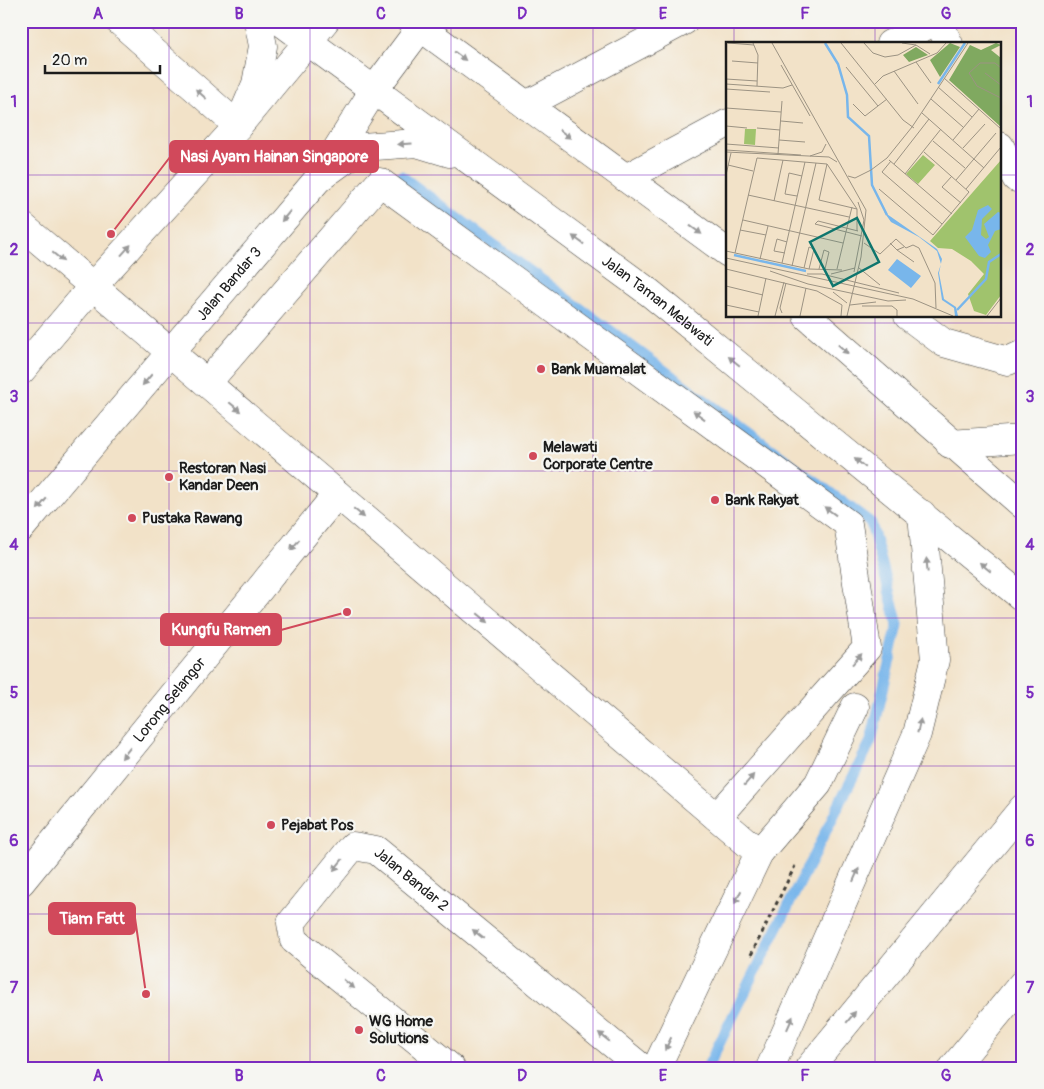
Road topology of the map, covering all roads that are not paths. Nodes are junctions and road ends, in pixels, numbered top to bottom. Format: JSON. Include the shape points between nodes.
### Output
{"nodes":[{"id":1,"x":119,"y":21,"type":"edge"},
{"id":2,"x":258,"y":21,"type":"edge"},
{"id":3,"x":280,"y":21,"type":"edge"},
{"id":4,"x":325,"y":21,"type":"edge"},
{"id":5,"x":684,"y":21,"type":"edge"},
{"id":6,"x":937,"y":21,"type":"edge"},
{"id":7,"x":416,"y":24,"type":"edge"},
{"id":8,"x":894,"y":42,"type":"edge"},
{"id":9,"x":949,"y":42,"type":"edge"},
{"id":10,"x":309,"y":43,"type":"junction"},
{"id":11,"x":374,"y":90,"type":"junction"},
{"id":12,"x":526,"y":105,"type":"junction"},
{"id":13,"x":726,"y":125,"type":"edge"},
{"id":14,"x":238,"y":126,"type":"junction"},
{"id":15,"x":1002,"y":151,"type":"edge"},
{"id":16,"x":468,"y":159,"type":"junction"},
{"id":17,"x":626,"y":178,"type":"junction"},
{"id":18,"x":318,"y":179,"type":"junction"},
{"id":19,"x":1013,"y":180,"type":"edge"},
{"id":20,"x":21,"y":225,"type":"edge"},
{"id":21,"x":726,"y":252,"type":"edge"},
{"id":22,"x":93,"y":286,"type":"junction"},
{"id":23,"x":809,"y":318,"type":"edge"},
{"id":24,"x":911,"y":318,"type":"edge"},
{"id":25,"x":171,"y":352,"type":"junction"},
{"id":26,"x":1023,"y":354,"type":"edge"},
{"id":27,"x":21,"y":371,"type":"edge"},
{"id":28,"x":206,"y":383,"type":"junction"},
{"id":29,"x":1023,"y":439,"type":"edge"},
{"id":30,"x":950,"y":444,"type":"junction"},
{"id":31,"x":337,"y":494,"type":"junction"},
{"id":32,"x":1023,"y":505,"type":"edge"},
{"id":33,"x":922,"y":514,"type":"junction"},
{"id":34,"x":21,"y":528,"type":"edge"},
{"id":35,"x":1023,"y":598,"type":"edge"},
{"id":36,"x":856,"y":707,"type":"dead end"},
{"id":37,"x":1023,"y":808,"type":"edge"},
{"id":38,"x":717,"y":817,"type":"junction"},
{"id":39,"x":1023,"y":841,"type":"edge"},
{"id":40,"x":759,"y":853,"type":"junction"},
{"id":41,"x":962,"y":881,"type":"junction"},
{"id":42,"x":21,"y":882,"type":"edge"},
{"id":43,"x":1023,"y":983,"type":"edge"},
{"id":44,"x":452,"y":1068,"type":"edge"},
{"id":45,"x":642,"y":1068,"type":"edge"},
{"id":46,"x":656,"y":1068,"type":"edge"},
{"id":47,"x":770,"y":1068,"type":"edge"},
{"id":48,"x":809,"y":1068,"type":"edge"},
{"id":49,"x":953,"y":1068,"type":"edge"}],
"edges":[{"from":14,"to":1,"type":"main road","one_way":true},
{"from":2,"to":14,"type":"main road","via":[[263,46],[256,84]]},
{"from":3,"to":10,"type":"main road","name":"Jalan Taman Melawati"},
{"from":4,"to":10,"type":"main road"},
{"from":5,"to":12,"type":"main road"},
{"from":6,"to":8,"type":"main road"},
{"from":6,"to":9,"type":"main road"},
{"from":7,"to":11,"type":"main road","name":"Jalan Bandar 3"},
{"from":7,"to":12,"type":"main road","one_way":true},
{"from":10,"to":11,"type":"main road","name":"Jalan Taman Melawati"},
{"from":10,"to":14,"type":"main road"},
{"from":11,"to":16,"type":"main road","name":"Jalan Taman Melawati"},
{"from":11,"to":18,"type":"main road","name":"Jalan Bandar 3"},
{"from":12,"to":17,"type":"main road","one_way":true},
{"from":13,"to":17,"type":"main road"},
{"from":22,"to":14,"type":"main road","one_way":true},
{"from":15,"to":19,"type":"main road"},
{"from":16,"to":18,"type":"main road","one_way":true,"via":[[417,143],[362,147]]},
{"from":33,"to":16,"type":"main road","name":"Jalan Taman Melawati","one_way":true,"via":[[650,293]]},
{"from":17,"to":21,"type":"main road","one_way":true},
{"from":18,"to":25,"type":"main road","name":"Jalan Bandar 3","one_way":true},
{"from":20,"to":22,"type":"main road","one_way":true},
{"from":22,"to":25,"type":"main road"},
{"from":22,"to":27,"type":"main road"},
{"from":23,"to":30,"type":"main road","one_way":true},
{"from":24,"to":26,"type":"main road","via":[[944,343],[1008,362]]},
{"from":25,"to":28,"type":"main road"},
{"from":25,"to":34,"type":"main road","name":"Jalan Bandar 3","one_way":true},
{"from":28,"to":31,"type":"main road","one_way":true},
{"from":38,"to":28,"type":"main road","one_way":true,"via":[[867,648],[848,524],[380,182]]},
{"from":29,"to":30,"type":"main road"},
{"from":30,"to":32,"type":"main road"},
{"from":31,"to":38,"type":"main road","one_way":true},
{"from":31,"to":42,"type":"main road","name":"Lorong Selangor","one_way":true},
{"from":35,"to":33,"type":"main road","name":"Jalan Taman Melawati","one_way":true},
{"from":47,"to":33,"type":"main road","one_way":true,"via":[[917,734],[935,660]]},
{"from":36,"to":40,"type":"main road","via":[[818,784]]},
{"from":37,"to":41,"type":"main road"},
{"from":38,"to":40,"type":"main road"},
{"from":39,"to":41,"type":"main road","via":[[1001,849]]},
{"from":40,"to":46,"type":"main road","one_way":true},
{"from":48,"to":41,"type":"main road","one_way":true},
{"from":43,"to":49,"type":"main road"},
{"from":45,"to":44,"type":"main road","name":"Jalan Bandar 2","one_way":true,"via":[[376,850],[353,846],[291,923],[294,940]]}]}
